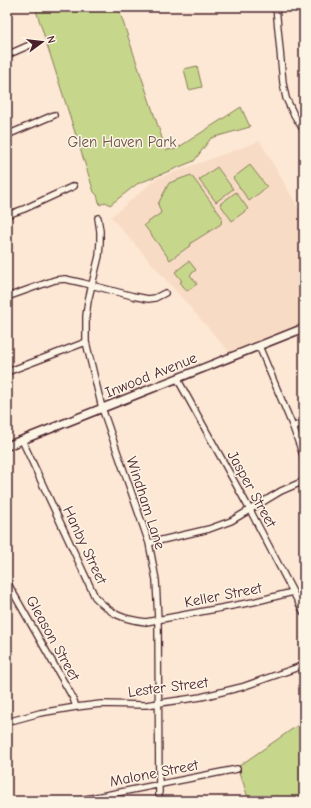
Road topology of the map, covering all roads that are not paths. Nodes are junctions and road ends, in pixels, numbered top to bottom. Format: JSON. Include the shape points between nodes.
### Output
{"nodes":[{"id":1,"x":276,"y":7,"type":"edge"},
{"id":2,"x":32,"y":44,"type":"dead end"},
{"id":3,"x":7,"y":55,"type":"edge"},
{"id":4,"x":54,"y":115,"type":"dead end"},
{"id":5,"x":304,"y":131,"type":"edge"},
{"id":6,"x":7,"y":135,"type":"edge"},
{"id":7,"x":74,"y":186,"type":"dead end"},
{"id":8,"x":7,"y":215,"type":"edge"},
{"id":9,"x":98,"y":218,"type":"dead end"},
{"id":10,"x":91,"y":285,"type":"junction"},
{"id":11,"x":165,"y":293,"type":"dead end"},
{"id":12,"x":7,"y":297,"type":"edge"},
{"id":13,"x":304,"y":328,"type":"edge"},
{"id":14,"x":86,"y":342,"type":"junction"},
{"id":15,"x":259,"y":346,"type":"junction"},
{"id":16,"x":7,"y":372,"type":"edge"},
{"id":17,"x":177,"y":378,"type":"junction"},
{"id":18,"x":102,"y":408,"type":"junction"},
{"id":19,"x":304,"y":422,"type":"edge"},
{"id":20,"x":293,"y":427,"type":"junction"},
{"id":21,"x":22,"y":440,"type":"junction"},
{"id":22,"x":7,"y":446,"type":"edge"},
{"id":23,"x":304,"y":458,"type":"edge"},
{"id":24,"x":304,"y":481,"type":"edge"},
{"id":25,"x":250,"y":510,"type":"junction"},
{"id":26,"x":148,"y":542,"type":"junction"},
{"id":27,"x":7,"y":582,"type":"edge"},
{"id":28,"x":293,"y":592,"type":"junction"},
{"id":29,"x":304,"y":613,"type":"edge"},
{"id":30,"x":158,"y":620,"type":"junction"},
{"id":31,"x":304,"y":664,"type":"edge"},
{"id":32,"x":158,"y":702,"type":"junction"},
{"id":33,"x":76,"y":707,"type":"junction"},
{"id":34,"x":7,"y":722,"type":"edge"},
{"id":35,"x":237,"y":769,"type":"dead end"},
{"id":36,"x":159,"y":785,"type":"junction"},
{"id":37,"x":76,"y":801,"type":"edge"},
{"id":38,"x":159,"y":801,"type":"edge"}],
"edges":[{"from":1,"to":5,"type":"street","via":[[286,98]]},
{"from":2,"to":3,"type":"street"},
{"from":4,"to":6,"type":"street"},
{"from":7,"to":8,"type":"street"},
{"from":9,"to":10,"type":"street","name":"Windham Lane","via":[[99,256]]},
{"from":10,"to":11,"type":"street","via":[[148,299]]},
{"from":10,"to":12,"type":"street","via":[[65,279],[55,280]]},
{"from":10,"to":14,"type":"street","name":"Windham Lane","via":[[86,316]]},
{"from":13,"to":15,"type":"street","name":"Inwood Avenue"},
{"from":14,"to":16,"type":"street"},
{"from":14,"to":18,"type":"street","name":"Windham Lane"},
{"from":15,"to":17,"type":"street","name":"Inwood Avenue"},
{"from":15,"to":20,"type":"street"},
{"from":17,"to":18,"type":"street","name":"Inwood Avenue"},
{"from":17,"to":25,"type":"street","name":"Jasper Street"},
{"from":18,"to":21,"type":"street","name":"Inwood Avenue"},
{"from":18,"to":26,"type":"street","name":"Windham Lane"},
{"from":19,"to":20,"type":"street"},
{"from":20,"to":23,"type":"street"},
{"from":21,"to":22,"type":"street","name":"Inwood Avenue"},
{"from":21,"to":30,"type":"street","name":"Hanby Street","via":[[95,597],[116,614],[129,620]]},
{"from":24,"to":25,"type":"street","via":[[281,490]]},
{"from":25,"to":26,"type":"street","via":[[209,529]]},
{"from":25,"to":28,"type":"street","name":"Jasper Street"},
{"from":26,"to":30,"type":"street","name":"Windham Lane","via":[[156,580]]},
{"from":27,"to":33,"type":"street","name":"Gleason Street"},
{"from":28,"to":29,"type":"street","name":"Jasper Street"},
{"from":28,"to":30,"type":"street","name":"Keller Street"},
{"from":30,"to":32,"type":"street","name":"Windham Lane"},
{"from":31,"to":32,"type":"street","name":"Lester Street","via":[[242,687],[200,697]]},
{"from":32,"to":33,"type":"street","name":"Lester Street","via":[[146,705],[101,704]]},
{"from":32,"to":36,"type":"street","name":"Windham Lane"},
{"from":33,"to":34,"type":"street","name":"Lester Street"},
{"from":35,"to":36,"type":"street","name":"Malone Street"},
{"from":36,"to":37,"type":"street","name":"Malone Street"},
{"from":36,"to":38,"type":"street","name":"Windham Lane"}]}
